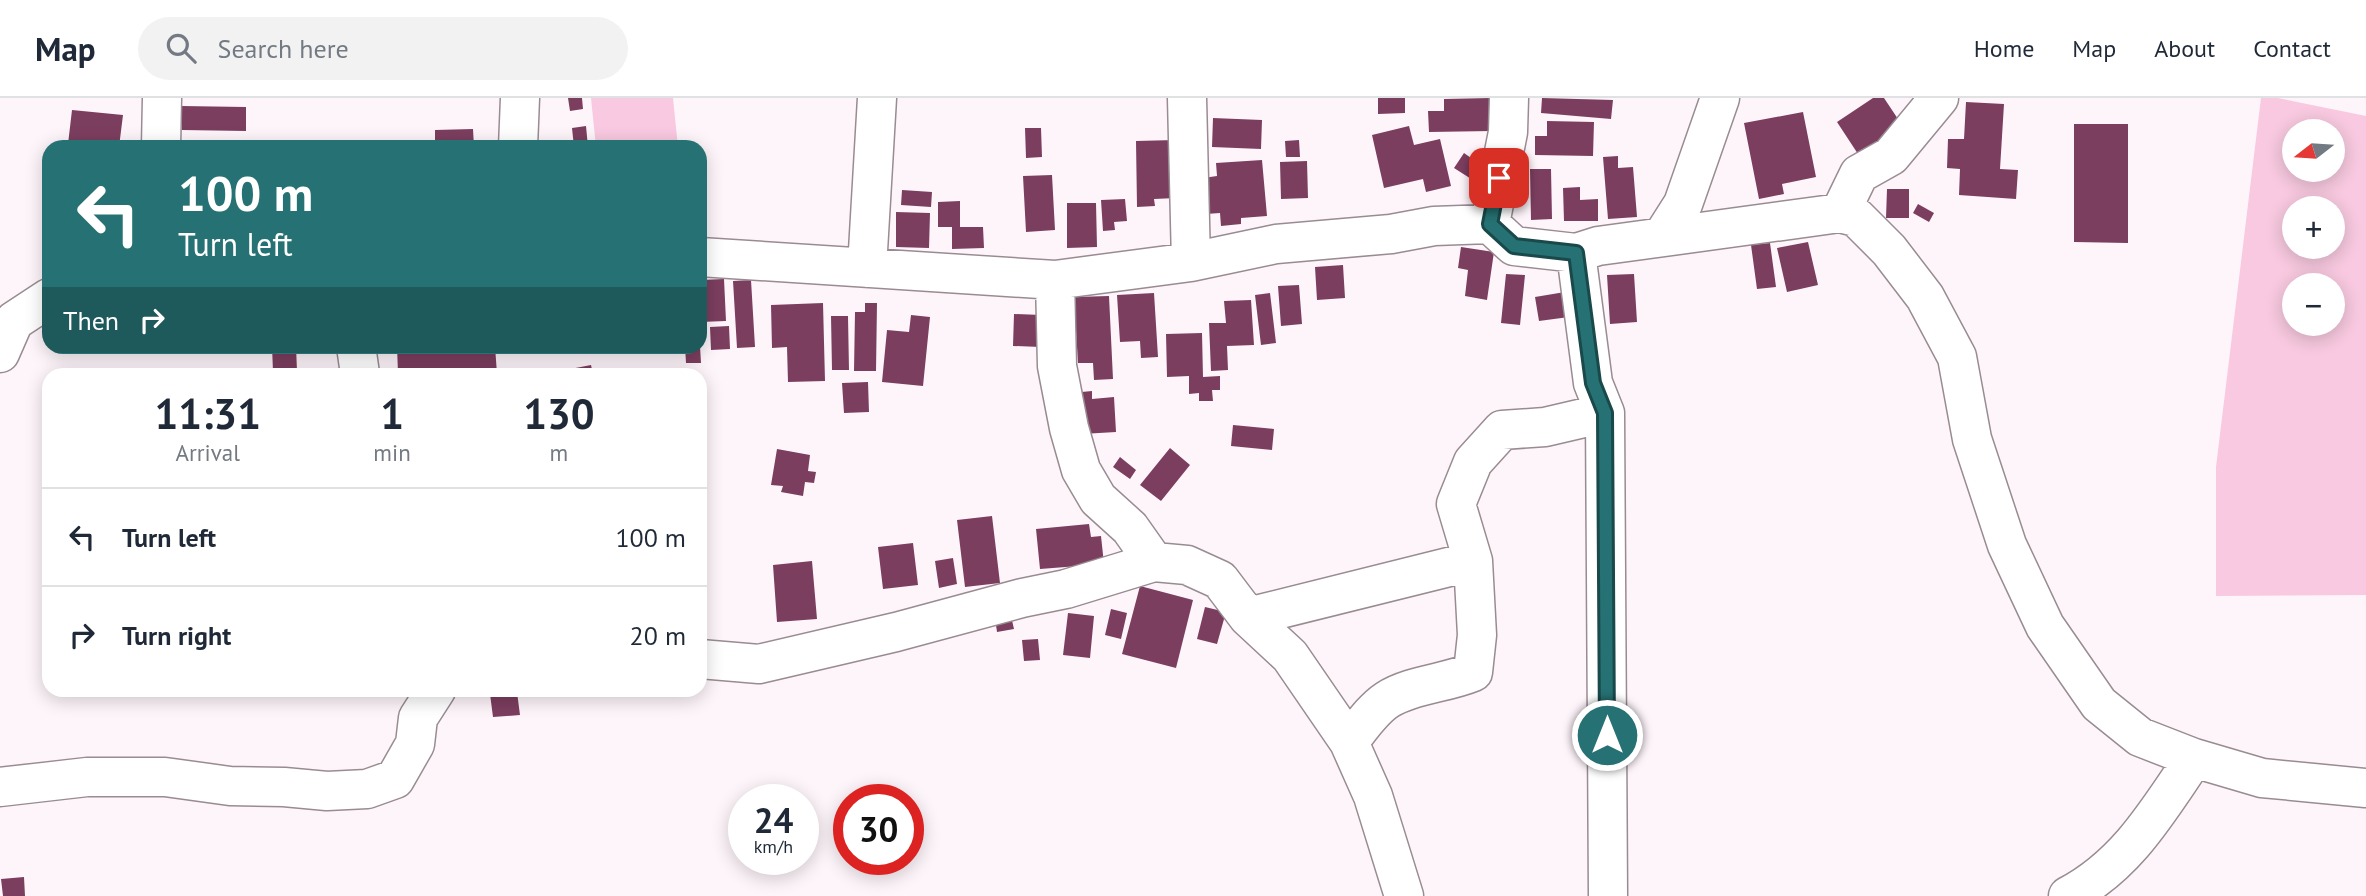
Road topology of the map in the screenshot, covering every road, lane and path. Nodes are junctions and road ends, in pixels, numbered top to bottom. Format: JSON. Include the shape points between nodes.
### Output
{"nodes":[{"id":1,"x":162,"y":98,"type":"edge"},
{"id":2,"x":520,"y":98,"type":"edge"},
{"id":3,"x":877,"y":98,"type":"edge"},
{"id":4,"x":1188,"y":98,"type":"edge"},
{"id":5,"x":1509,"y":98,"type":"edge"},
{"id":6,"x":1720,"y":98,"type":"edge"},
{"id":7,"x":1939,"y":98,"type":"edge"},
{"id":8,"x":161,"y":140,"type":"edge"},
{"id":9,"x":518,"y":140,"type":"edge"},
{"id":10,"x":1840,"y":213,"type":"junction"},
{"id":11,"x":1490,"y":224,"type":"junction"},
{"id":12,"x":1662,"y":237,"type":"junction"},
{"id":13,"x":1576,"y":253,"type":"junction"},
{"id":14,"x":707,"y":257,"type":"edge"},
{"id":15,"x":1191,"y":262,"type":"junction"},
{"id":16,"x":866,"y":268,"type":"junction"},
{"id":17,"x":1055,"y":280,"type":"junction"},
{"id":18,"x":42,"y":303,"type":"edge"},
{"id":19,"x":0,"y":353,"type":"edge"},
{"id":20,"x":1605,"y":413,"type":"junction"},
{"id":21,"x":1473,"y":561,"type":"junction"},
{"id":22,"x":1154,"y":562,"type":"junction"},
{"id":23,"x":1248,"y":617,"type":"junction"},
{"id":24,"x":707,"y":660,"type":"edge"},
{"id":25,"x":422,"y":699,"type":"edge"},
{"id":26,"x":1349,"y":742,"type":"junction"},
{"id":27,"x":2194,"y":758,"type":"junction"},
{"id":28,"x":0,"y":787,"type":"edge"},
{"id":29,"x":2366,"y":789,"type":"edge"},
{"id":30,"x":1404,"y":896,"type":"edge"},
{"id":31,"x":1608,"y":896,"type":"edge"},
{"id":32,"x":2068,"y":896,"type":"edge"}],
"edges":[{"from":1,"to":8,"type":"street"},
{"from":2,"to":9,"type":"street"},
{"from":3,"to":16,"type":"street"},
{"from":4,"to":15,"type":"street"},
{"from":5,"to":11,"type":"street"},
{"from":6,"to":12,"type":"street","via":[[1683,204]]},
{"from":7,"to":10,"type":"street","via":[[1891,156],[1859,174]]},
{"from":10,"to":12,"type":"street"},
{"from":10,"to":27,"type":"street","via":[[1856,217],[1889,250],[1925,297],[1957,357],[1972,439],[2007,545],[2045,626],[2099,704],[2140,737]]},
{"from":11,"to":13,"type":"street","via":[[1514,246]]},
{"from":11,"to":15,"type":"street","via":[[1276,244]]},
{"from":12,"to":13,"type":"street"},
{"from":13,"to":20,"type":"street","via":[[1593,383]]},
{"from":14,"to":16,"type":"street"},
{"from":15,"to":17,"type":"street"},
{"from":16,"to":17,"type":"street"},
{"from":17,"to":22,"type":"street","via":[[1057,366],[1081,470],[1098,499],[1130,528]]},
{"from":18,"to":19,"type":"street","via":[[14,321]]},
{"from":20,"to":21,"type":"street","via":[[1545,427],[1502,430],[1474,462],[1456,504]]},
{"from":20,"to":31,"type":"street"},
{"from":21,"to":23,"type":"street"},
{"from":21,"to":26,"type":"street","via":[[1477,635],[1472,671],[1388,699]]},
{"from":22,"to":23,"type":"street","via":[[1187,565],[1220,580]]},
{"from":22,"to":24,"type":"street","via":[[1066,589],[772,662]]},
{"from":23,"to":26,"type":"street","via":[[1290,656]]},
{"from":25,"to":28,"type":"street","via":[[415,744],[395,779],[368,789],[327,791],[165,777],[87,776]]},
{"from":26,"to":30,"type":"street","via":[[1373,796]]},
{"from":27,"to":29,"type":"street","via":[[2262,778]]},
{"from":27,"to":32,"type":"street","via":[[2140,837],[2091,884]]}]}
